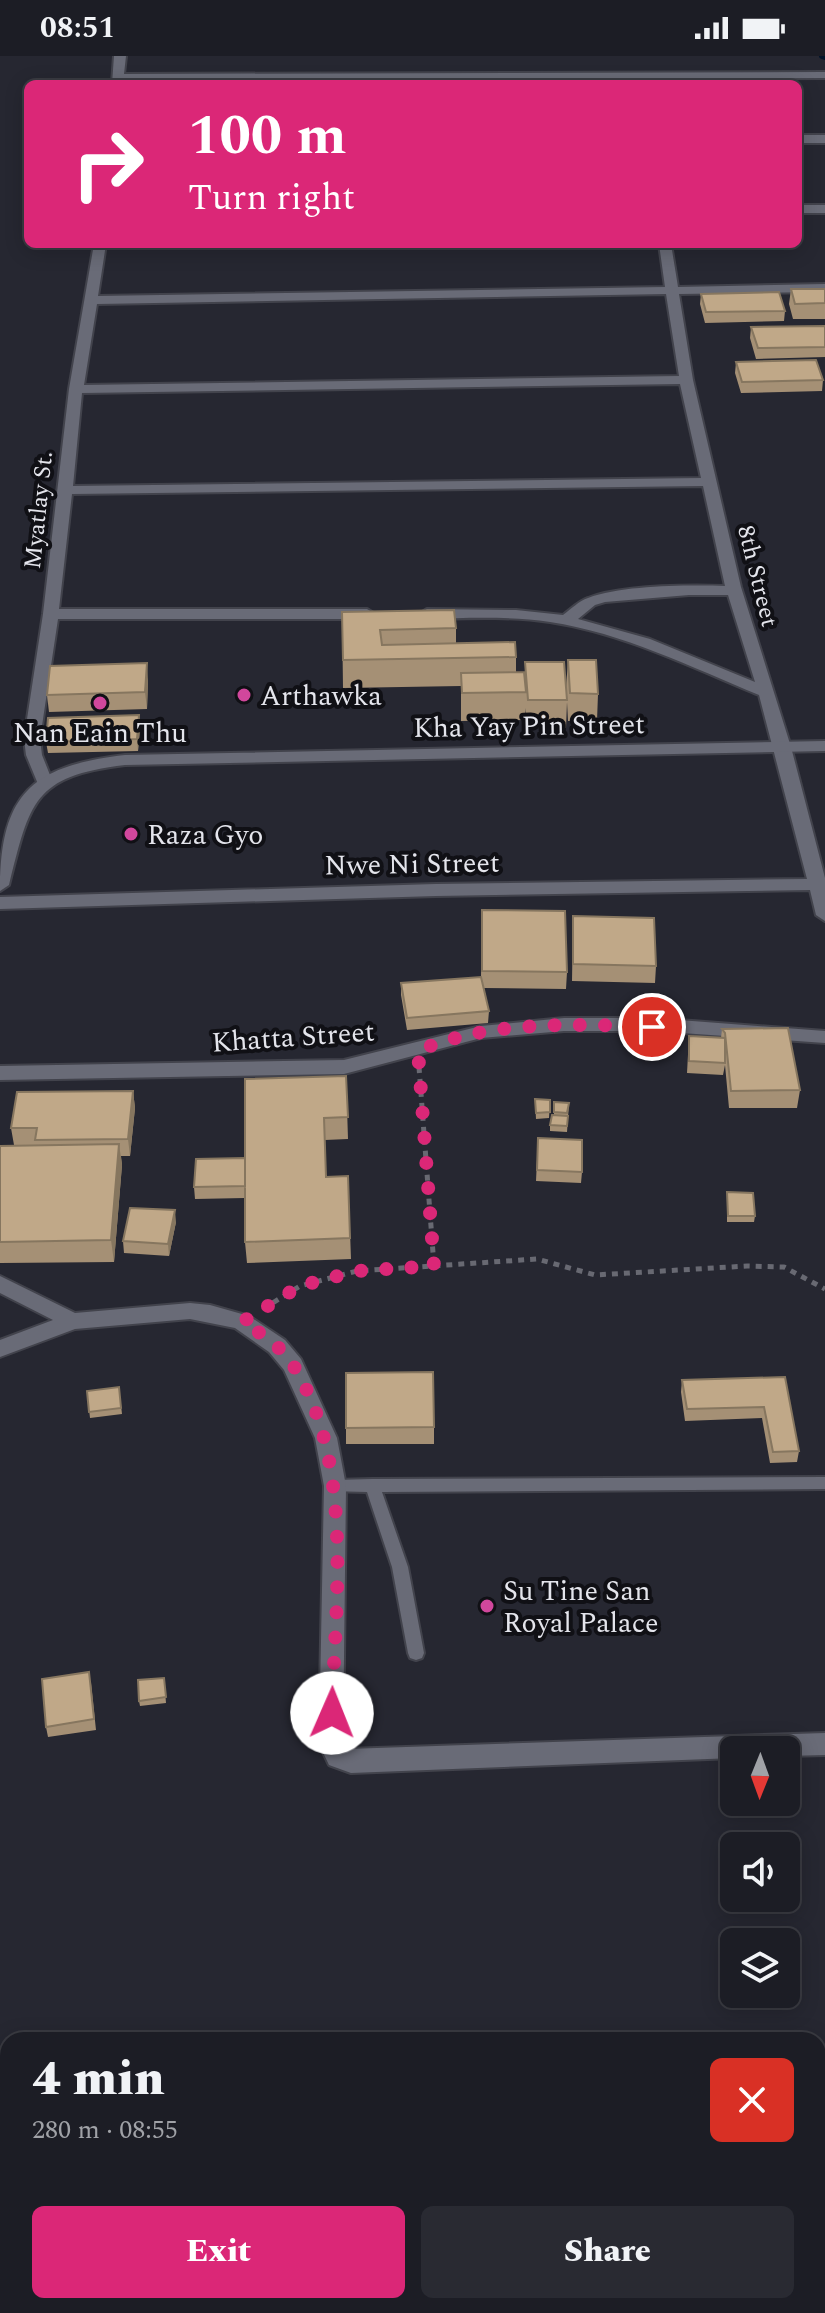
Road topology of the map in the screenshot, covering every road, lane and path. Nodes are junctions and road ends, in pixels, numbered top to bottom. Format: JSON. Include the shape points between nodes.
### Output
{"nodes":[{"id":1,"x":120,"y":56,"type":"edge"},
{"id":2,"x":825,"y":75,"type":"edge"},
{"id":3,"x":627,"y":76,"type":"edge"},
{"id":4,"x":118,"y":80,"type":"edge"},
{"id":5,"x":802,"y":139,"type":"edge"},
{"id":6,"x":825,"y":139,"type":"edge"},
{"id":7,"x":802,"y":209,"type":"edge"},
{"id":8,"x":825,"y":209,"type":"edge"},
{"id":9,"x":99,"y":248,"type":"edge"},
{"id":10,"x":666,"y":248,"type":"edge"},
{"id":11,"x":673,"y":288,"type":"junction"},
{"id":12,"x":825,"y":288,"type":"edge"},
{"id":13,"x":91,"y":300,"type":"junction"},
{"id":14,"x":686,"y":380,"type":"junction"},
{"id":15,"x":76,"y":389,"type":"junction"},
{"id":16,"x":711,"y":482,"type":"junction"},
{"id":17,"x":64,"y":490,"type":"junction"},
{"id":18,"x":734,"y":591,"type":"junction"},
{"id":19,"x":51,"y":614,"type":"junction"},
{"id":20,"x":379,"y":614,"type":"edge"},
{"id":21,"x":411,"y":614,"type":"edge"},
{"id":22,"x":567,"y":620,"type":"junction"},
{"id":23,"x":765,"y":692,"type":"junction"},
{"id":24,"x":825,"y":746,"type":"edge"},
{"id":25,"x":783,"y":747,"type":"junction"},
{"id":26,"x":44,"y":780,"type":"junction"},
{"id":27,"x":820,"y":884,"type":"edge"},
{"id":28,"x":0,"y":885,"type":"edge"},
{"id":29,"x":0,"y":903,"type":"edge"},
{"id":30,"x":825,"y":915,"type":"edge"},
{"id":31,"x":825,"y":1037,"type":"edge"},
{"id":32,"x":418,"y":1051,"type":"junction"},
{"id":33,"x":0,"y":1073,"type":"edge"},
{"id":34,"x":434,"y":1266,"type":"junction"},
{"id":35,"x":0,"y":1284,"type":"edge"},
{"id":36,"x":825,"y":1289,"type":"edge"},
{"id":37,"x":73,"y":1321,"type":"junction"},
{"id":38,"x":242,"y":1322,"type":"junction"},
{"id":39,"x":0,"y":1349,"type":"edge"},
{"id":40,"x":825,"y":1483,"type":"edge"},
{"id":41,"x":372,"y":1485,"type":"junction"},
{"id":42,"x":335,"y":1486,"type":"junction"},
{"id":43,"x":416,"y":1653,"type":"dead end"},
{"id":44,"x":825,"y":1744,"type":"edge"}],
"edges":[{"from":1,"to":4,"type":"street"},
{"from":2,"to":3,"type":"street"},
{"from":3,"to":4,"type":"street"},
{"from":5,"to":6,"type":"street"},
{"from":7,"to":8,"type":"street"},
{"from":9,"to":13,"type":"street","name":"Myatlay St."},
{"from":10,"to":11,"type":"street","name":"8th Street"},
{"from":11,"to":12,"type":"street"},
{"from":11,"to":13,"type":"street"},
{"from":11,"to":14,"type":"street","name":"8th Street"},
{"from":13,"to":15,"type":"street","name":"Myatlay St."},
{"from":14,"to":15,"type":"street"},
{"from":14,"to":16,"type":"street","name":"8th Street"},
{"from":15,"to":17,"type":"street","name":"Myatlay St."},
{"from":16,"to":17,"type":"street"},
{"from":16,"to":18,"type":"street","name":"8th Street"},
{"from":17,"to":19,"type":"street","name":"Myatlay St."},
{"from":18,"to":22,"type":"street","via":[[603,598]]},
{"from":18,"to":23,"type":"street","name":"8th Street"},
{"from":19,"to":20,"type":"street"},
{"from":19,"to":26,"type":"street","name":"Myatlay St.","via":[[32,739]]},
{"from":21,"to":22,"type":"street"},
{"from":22,"to":23,"type":"street","via":[[675,655]]},
{"from":23,"to":25,"type":"street","name":"8th Street"},
{"from":24,"to":25,"type":"street","name":"Kha Yay Pin Street"},
{"from":25,"to":26,"type":"street","name":"Kha Yay Pin Street","via":[[125,760],[81,766]]},
{"from":25,"to":27,"type":"street","name":"8th Street"},
{"from":26,"to":28,"type":"street","via":[[17,818]]},
{"from":27,"to":29,"type":"street","name":"Nwe Ni Street"},
{"from":27,"to":30,"type":"street","name":"8th Street"},
{"from":31,"to":32,"type":"street","name":"Khatta Street","via":[[565,1026],[483,1032]]},
{"from":32,"to":33,"type":"street","name":"Khatta Street","via":[[344,1067]]},
{"from":32,"to":34,"type":"path"},
{"from":34,"to":36,"type":"path","via":[[537,1259],[595,1275],[784,1267]]},
{"from":34,"to":38,"type":"path","via":[[357,1271],[300,1286]]},
{"from":35,"to":37,"type":"street"},
{"from":37,"to":38,"type":"street","via":[[190,1311]]},
{"from":37,"to":39,"type":"street"},
{"from":38,"to":42,"type":"street","via":[[277,1346],[293,1365],[326,1438]]},
{"from":40,"to":41,"type":"lane"},
{"from":41,"to":42,"type":"lane"},
{"from":41,"to":43,"type":"lane","via":[[396,1552]]},
{"from":42,"to":44,"type":"street","via":[[331,1744],[338,1757],[351,1762]]}]}
